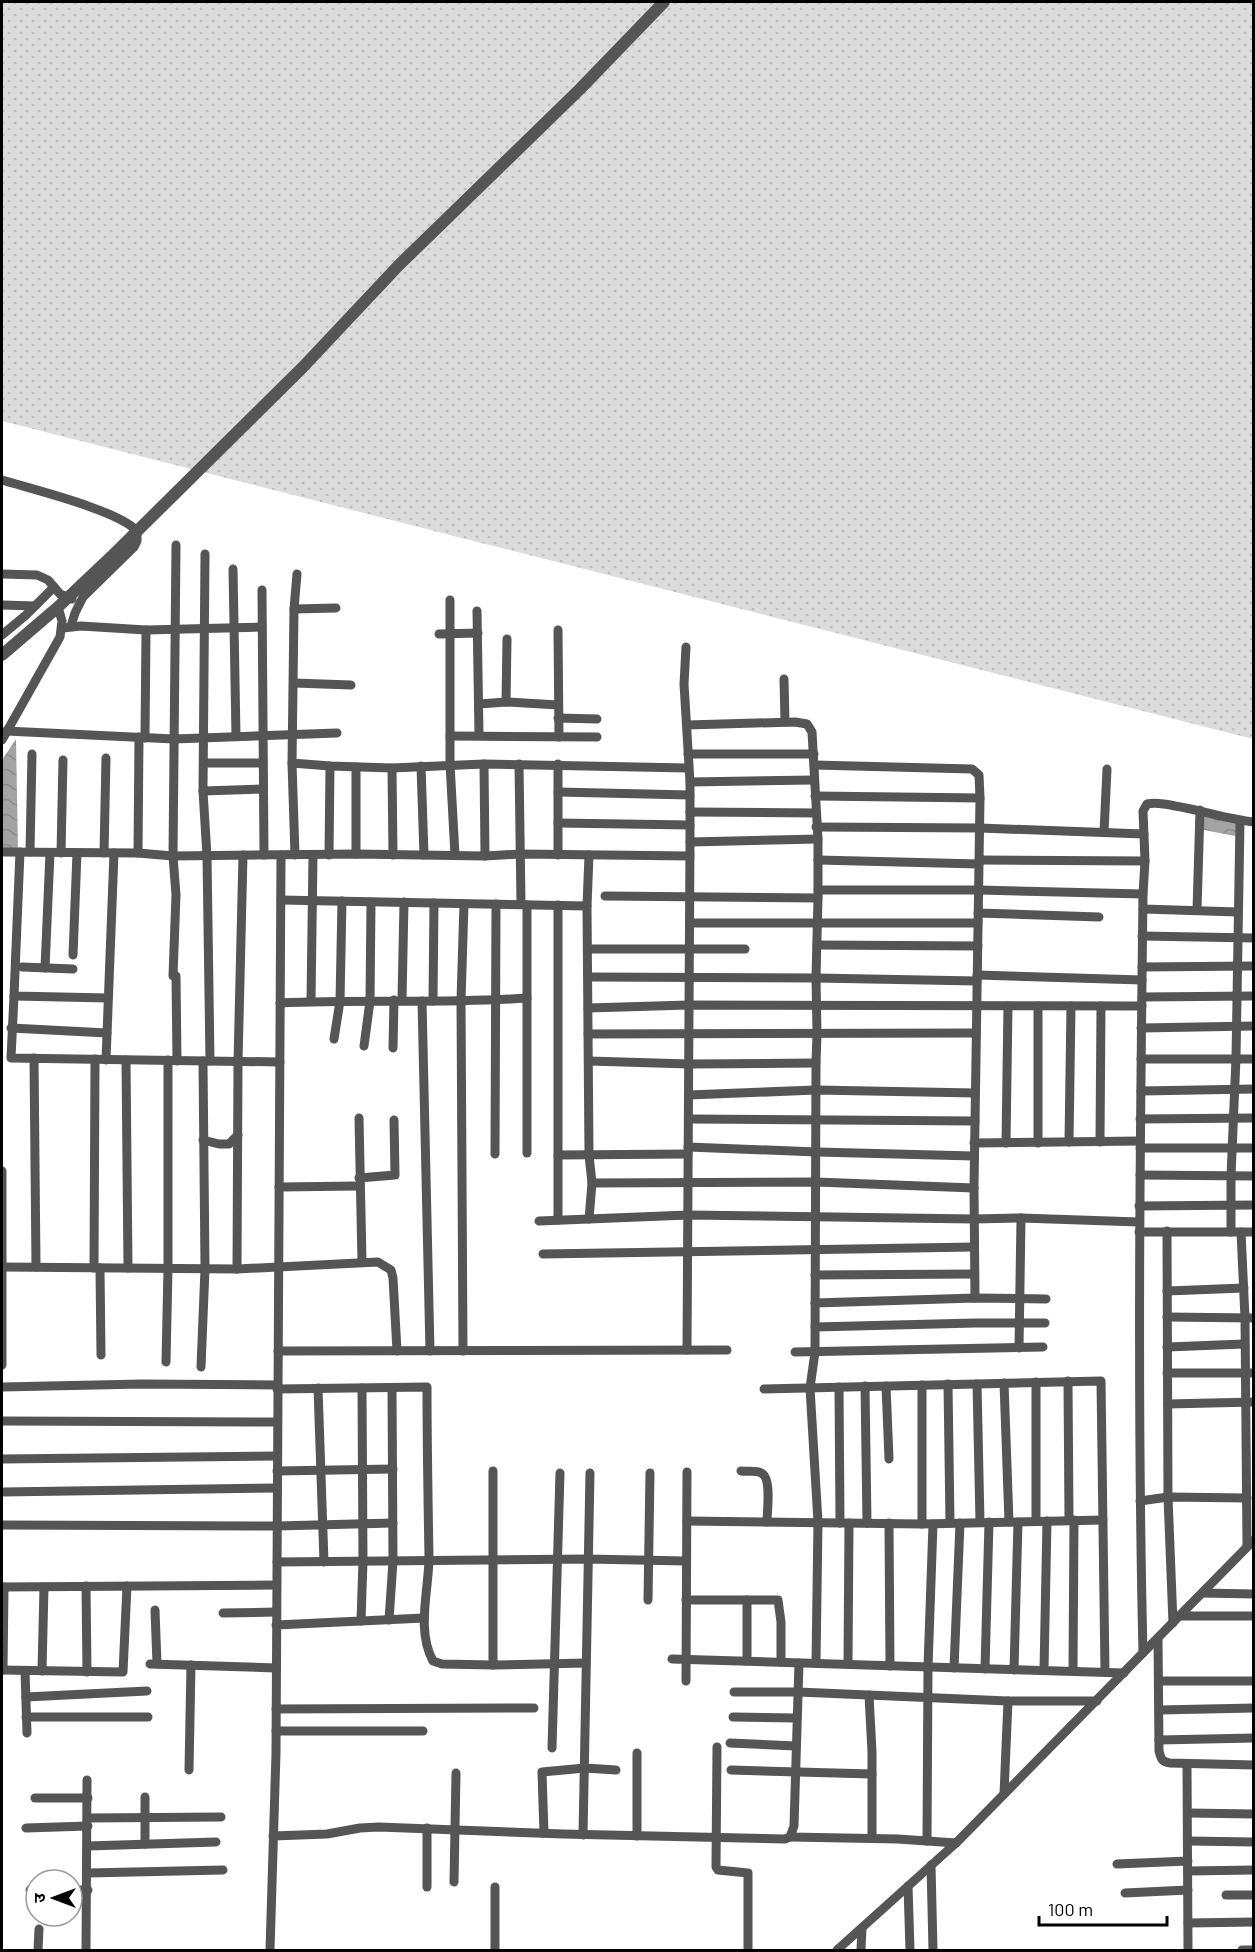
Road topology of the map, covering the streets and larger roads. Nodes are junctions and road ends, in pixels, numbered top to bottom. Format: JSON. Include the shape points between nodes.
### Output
{"nodes":[{"id":1,"x":664,"y":2,"type":"edge"},
{"id":2,"x":2,"y":480,"type":"edge"},
{"id":3,"x":136,"y":531,"type":"junction"},
{"id":4,"x":176,"y":545,"type":"dead end"},
{"id":5,"x":205,"y":554,"type":"dead end"},
{"id":6,"x":233,"y":569,"type":"dead end"},
{"id":7,"x":2,"y":574,"type":"edge"},
{"id":8,"x":297,"y":574,"type":"dead end"},
{"id":9,"x":54,"y":587,"type":"junction"},
{"id":10,"x":262,"y":590,"type":"dead end"},
{"id":11,"x":450,"y":600,"type":"dead end"},
{"id":12,"x":74,"y":601,"type":"junction"},
{"id":13,"x":2,"y":605,"type":"edge"},
{"id":14,"x":35,"y":606,"type":"junction"},
{"id":15,"x":58,"y":607,"type":"junction"},
{"id":16,"x":336,"y":608,"type":"dead end"},
{"id":17,"x":294,"y":609,"type":"junction"},
{"id":18,"x":477,"y":611,"type":"dead end"},
{"id":19,"x":67,"y":627,"type":"junction"},
{"id":20,"x":262,"y":627,"type":"junction"},
{"id":21,"x":175,"y":629,"type":"junction"},
{"id":22,"x":204,"y":629,"type":"junction"},
{"id":23,"x":234,"y":629,"type":"junction"},
{"id":24,"x":146,"y":630,"type":"junction"},
{"id":25,"x":558,"y":630,"type":"dead end"},
{"id":26,"x":478,"y":633,"type":"junction"},
{"id":27,"x":439,"y":634,"type":"dead end"},
{"id":28,"x":450,"y":634,"type":"junction"},
{"id":29,"x":2,"y":635,"type":"edge"},
{"id":30,"x":507,"y":639,"type":"dead end"},
{"id":31,"x":686,"y":647,"type":"dead end"},
{"id":32,"x":2,"y":655,"type":"edge"},
{"id":33,"x":784,"y":679,"type":"dead end"},
{"id":34,"x":294,"y":683,"type":"junction"},
{"id":35,"x":351,"y":685,"type":"dead end"},
{"id":36,"x":506,"y":702,"type":"junction"},
{"id":37,"x":479,"y":704,"type":"junction"},
{"id":38,"x":558,"y":705,"type":"junction"},
{"id":39,"x":558,"y":718,"type":"junction"},
{"id":40,"x":597,"y":719,"type":"dead end"},
{"id":41,"x":785,"y":722,"type":"junction"},
{"id":42,"x":687,"y":725,"type":"junction"},
{"id":43,"x":294,"y":733,"type":"junction"},
{"id":44,"x":337,"y":733,"type":"dead end"},
{"id":45,"x":262,"y":735,"type":"junction"},
{"id":46,"x":479,"y":735,"type":"junction"},
{"id":47,"x":236,"y":736,"type":"junction"},
{"id":48,"x":450,"y":736,"type":"junction"},
{"id":49,"x":3,"y":737,"type":"edge"},
{"id":50,"x":142,"y":737,"type":"junction"},
{"id":51,"x":559,"y":737,"type":"junction"},
{"id":52,"x":597,"y":737,"type":"dead end"},
{"id":53,"x":204,"y":738,"type":"junction"},
{"id":54,"x":174,"y":739,"type":"junction"},
{"id":55,"x":32,"y":754,"type":"dead end"},
{"id":56,"x":688,"y":754,"type":"junction"},
{"id":57,"x":814,"y":754,"type":"junction"},
{"id":58,"x":106,"y":758,"type":"dead end"},
{"id":59,"x":63,"y":760,"type":"dead end"},
{"id":60,"x":204,"y":763,"type":"junction"},
{"id":61,"x":263,"y":763,"type":"junction"},
{"id":62,"x":292,"y":763,"type":"junction"},
{"id":63,"x":450,"y":764,"type":"junction"},
{"id":64,"x":483,"y":764,"type":"junction"},
{"id":65,"x":519,"y":764,"type":"junction"},
{"id":66,"x":558,"y":764,"type":"junction"},
{"id":67,"x":814,"y":765,"type":"junction"},
{"id":68,"x":330,"y":766,"type":"junction"},
{"id":69,"x":421,"y":766,"type":"junction"},
{"id":70,"x":356,"y":767,"type":"junction"},
{"id":71,"x":392,"y":768,"type":"junction"},
{"id":72,"x":688,"y":768,"type":"junction"},
{"id":73,"x":1107,"y":769,"type":"dead end"},
{"id":74,"x":814,"y":780,"type":"junction"},
{"id":75,"x":690,"y":782,"type":"junction"},
{"id":76,"x":263,"y":789,"type":"junction"},
{"id":77,"x":203,"y":791,"type":"junction"},
{"id":78,"x":558,"y":792,"type":"junction"},
{"id":79,"x":690,"y":795,"type":"junction"},
{"id":80,"x":814,"y":796,"type":"junction"},
{"id":81,"x":980,"y":798,"type":"junction"},
{"id":82,"x":1200,"y":810,"type":"junction"},
{"id":83,"x":690,"y":812,"type":"junction"},
{"id":84,"x":815,"y":813,"type":"junction"},
{"id":85,"x":1240,"y":821,"type":"junction"},
{"id":86,"x":1254,"y":822,"type":"edge"},
{"id":87,"x":558,"y":823,"type":"junction"},
{"id":88,"x":690,"y":825,"type":"junction"},
{"id":89,"x":816,"y":827,"type":"junction"},
{"id":90,"x":980,"y":828,"type":"junction"},
{"id":91,"x":1104,"y":832,"type":"junction"},
{"id":92,"x":1144,"y":834,"type":"junction"},
{"id":93,"x":818,"y":839,"type":"junction"},
{"id":94,"x":690,"y":842,"type":"junction"},
{"id":95,"x":2,"y":852,"type":"edge"},
{"id":96,"x":25,"y":852,"type":"junction"},
{"id":97,"x":50,"y":853,"type":"junction"},
{"id":98,"x":61,"y":853,"type":"junction"},
{"id":99,"x":77,"y":853,"type":"junction"},
{"id":100,"x":109,"y":853,"type":"junction"},
{"id":101,"x":138,"y":853,"type":"junction"},
{"id":102,"x":356,"y":854,"type":"junction"},
{"id":103,"x":520,"y":854,"type":"junction"},
{"id":104,"x":243,"y":855,"type":"junction"},
{"id":105,"x":264,"y":855,"type":"junction"},
{"id":106,"x":281,"y":855,"type":"junction"},
{"id":107,"x":295,"y":855,"type":"junction"},
{"id":108,"x":313,"y":855,"type":"junction"},
{"id":109,"x":329,"y":855,"type":"junction"},
{"id":110,"x":393,"y":855,"type":"junction"},
{"id":111,"x":424,"y":855,"type":"junction"},
{"id":112,"x":454,"y":855,"type":"junction"},
{"id":113,"x":558,"y":855,"type":"junction"},
{"id":114,"x":590,"y":855,"type":"junction"},
{"id":115,"x":173,"y":856,"type":"junction"},
{"id":116,"x":207,"y":856,"type":"junction"},
{"id":117,"x":485,"y":856,"type":"junction"},
{"id":118,"x":690,"y":856,"type":"junction"},
{"id":119,"x":818,"y":860,"type":"junction"},
{"id":120,"x":1145,"y":861,"type":"junction"},
{"id":121,"x":979,"y":862,"type":"junction"},
{"id":122,"x":979,"y":890,"type":"junction"},
{"id":123,"x":818,"y":894,"type":"junction"},
{"id":124,"x":1143,"y":894,"type":"junction"},
{"id":125,"x":605,"y":896,"type":"dead end"},
{"id":126,"x":690,"y":898,"type":"junction"},
{"id":127,"x":281,"y":900,"type":"junction"},
{"id":128,"x":312,"y":900,"type":"junction"},
{"id":129,"x":342,"y":901,"type":"junction"},
{"id":130,"x":371,"y":902,"type":"junction"},
{"id":131,"x":404,"y":902,"type":"junction"},
{"id":132,"x":434,"y":903,"type":"junction"},
{"id":133,"x":464,"y":904,"type":"junction"},
{"id":134,"x":496,"y":904,"type":"junction"},
{"id":135,"x":524,"y":904,"type":"junction"},
{"id":136,"x":558,"y":905,"type":"junction"},
{"id":137,"x":587,"y":906,"type":"junction"},
{"id":138,"x":1143,"y":909,"type":"junction"},
{"id":139,"x":1197,"y":910,"type":"junction"},
{"id":140,"x":1239,"y":912,"type":"junction"},
{"id":141,"x":1099,"y":917,"type":"dead end"},
{"id":142,"x":978,"y":918,"type":"junction"},
{"id":143,"x":817,"y":922,"type":"junction"},
{"id":144,"x":690,"y":923,"type":"junction"},
{"id":145,"x":1142,"y":936,"type":"junction"},
{"id":146,"x":1238,"y":938,"type":"junction"},
{"id":147,"x":1254,"y":938,"type":"edge"},
{"id":148,"x":817,"y":945,"type":"junction"},
{"id":149,"x":978,"y":946,"type":"junction"},
{"id":150,"x":588,"y":949,"type":"junction"},
{"id":151,"x":689,"y":949,"type":"junction"},
{"id":152,"x":745,"y":949,"type":"dead end"},
{"id":153,"x":74,"y":955,"type":"dead end"},
{"id":154,"x":1237,"y":965,"type":"junction"},
{"id":155,"x":1254,"y":966,"type":"edge"},
{"id":156,"x":22,"y":967,"type":"dead end"},
{"id":157,"x":1142,"y":967,"type":"junction"},
{"id":158,"x":45,"y":968,"type":"junction"},
{"id":159,"x":73,"y":969,"type":"dead end"},
{"id":160,"x":588,"y":977,"type":"junction"},
{"id":161,"x":689,"y":978,"type":"junction"},
{"id":162,"x":816,"y":978,"type":"junction"},
{"id":163,"x":977,"y":978,"type":"junction"},
{"id":164,"x":1142,"y":980,"type":"junction"},
{"id":165,"x":1237,"y":995,"type":"junction"},
{"id":166,"x":14,"y":996,"type":"junction"},
{"id":167,"x":1254,"y":996,"type":"edge"},
{"id":168,"x":108,"y":998,"type":"junction"},
{"id":169,"x":527,"y":998,"type":"junction"},
{"id":170,"x":398,"y":1000,"type":"junction"},
{"id":171,"x":422,"y":1000,"type":"junction"},
{"id":172,"x":461,"y":1000,"type":"junction"},
{"id":173,"x":495,"y":1000,"type":"junction"},
{"id":174,"x":311,"y":1001,"type":"junction"},
{"id":175,"x":340,"y":1001,"type":"junction"},
{"id":176,"x":370,"y":1001,"type":"junction"},
{"id":177,"x":433,"y":1001,"type":"junction"},
{"id":178,"x":1142,"y":1001,"type":"junction"},
{"id":179,"x":280,"y":1002,"type":"junction"},
{"id":180,"x":689,"y":1005,"type":"junction"},
{"id":181,"x":816,"y":1005,"type":"junction"},
{"id":182,"x":977,"y":1006,"type":"junction"},
{"id":183,"x":1008,"y":1006,"type":"junction"},
{"id":184,"x":1038,"y":1006,"type":"junction"},
{"id":185,"x":1071,"y":1006,"type":"junction"},
{"id":186,"x":1101,"y":1006,"type":"junction"},
{"id":187,"x":588,"y":1008,"type":"junction"},
{"id":188,"x":1236,"y":1025,"type":"junction"},
{"id":189,"x":1254,"y":1026,"type":"edge"},
{"id":190,"x":11,"y":1028,"type":"junction"},
{"id":191,"x":1141,"y":1028,"type":"junction"},
{"id":192,"x":107,"y":1033,"type":"junction"},
{"id":193,"x":817,"y":1033,"type":"junction"},
{"id":194,"x":976,"y":1033,"type":"junction"},
{"id":195,"x":588,"y":1034,"type":"junction"},
{"id":196,"x":689,"y":1034,"type":"junction"},
{"id":197,"x":334,"y":1039,"type":"dead end"},
{"id":198,"x":364,"y":1046,"type":"dead end"},
{"id":199,"x":393,"y":1048,"type":"dead end"},
{"id":200,"x":1236,"y":1058,"type":"junction"},
{"id":201,"x":34,"y":1059,"type":"junction"},
{"id":202,"x":95,"y":1059,"type":"junction"},
{"id":203,"x":1141,"y":1059,"type":"junction"},
{"id":204,"x":1254,"y":1059,"type":"edge"},
{"id":205,"x":106,"y":1060,"type":"junction"},
{"id":206,"x":126,"y":1060,"type":"junction"},
{"id":207,"x":172,"y":1061,"type":"junction"},
{"id":208,"x":207,"y":1061,"type":"junction"},
{"id":209,"x":589,"y":1061,"type":"junction"},
{"id":210,"x":238,"y":1062,"type":"junction"},
{"id":211,"x":280,"y":1062,"type":"junction"},
{"id":212,"x":816,"y":1063,"type":"junction"},
{"id":213,"x":689,"y":1064,"type":"junction"},
{"id":214,"x":1234,"y":1089,"type":"junction"},
{"id":215,"x":1254,"y":1089,"type":"edge"},
{"id":216,"x":816,"y":1090,"type":"junction"},
{"id":217,"x":1141,"y":1091,"type":"junction"},
{"id":218,"x":975,"y":1094,"type":"junction"},
{"id":219,"x":689,"y":1095,"type":"junction"},
{"id":220,"x":359,"y":1118,"type":"dead end"},
{"id":221,"x":1233,"y":1118,"type":"junction"},
{"id":222,"x":1254,"y":1118,"type":"edge"},
{"id":223,"x":689,"y":1119,"type":"junction"},
{"id":224,"x":1140,"y":1119,"type":"junction"},
{"id":225,"x":394,"y":1120,"type":"dead end"},
{"id":226,"x":816,"y":1120,"type":"junction"},
{"id":227,"x":975,"y":1121,"type":"junction"},
{"id":228,"x":238,"y":1135,"type":"junction"},
{"id":229,"x":203,"y":1140,"type":"junction"},
{"id":230,"x":1069,"y":1142,"type":"junction"},
{"id":231,"x":1100,"y":1142,"type":"junction"},
{"id":232,"x":975,"y":1143,"type":"junction"},
{"id":233,"x":1006,"y":1143,"type":"junction"},
{"id":234,"x":1038,"y":1143,"type":"junction"},
{"id":235,"x":1140,"y":1145,"type":"junction"},
{"id":236,"x":1233,"y":1147,"type":"junction"},
{"id":237,"x":1254,"y":1148,"type":"edge"},
{"id":238,"x":688,"y":1151,"type":"junction"},
{"id":239,"x":817,"y":1152,"type":"junction"},
{"id":240,"x":527,"y":1153,"type":"dead end"},
{"id":241,"x":495,"y":1154,"type":"dead end"},
{"id":242,"x":558,"y":1155,"type":"junction"},
{"id":243,"x":589,"y":1155,"type":"junction"},
{"id":244,"x":974,"y":1156,"type":"junction"},
{"id":245,"x":2,"y":1171,"type":"edge"},
{"id":246,"x":1140,"y":1175,"type":"junction"},
{"id":247,"x":1231,"y":1176,"type":"junction"},
{"id":248,"x":1254,"y":1176,"type":"edge"},
{"id":249,"x":359,"y":1182,"type":"junction"},
{"id":250,"x":816,"y":1182,"type":"junction"},
{"id":251,"x":688,"y":1183,"type":"junction"},
{"id":252,"x":592,"y":1184,"type":"junction"},
{"id":253,"x":279,"y":1187,"type":"junction"},
{"id":254,"x":974,"y":1188,"type":"junction"},
{"id":255,"x":1254,"y":1205,"type":"edge"},
{"id":256,"x":1139,"y":1206,"type":"junction"},
{"id":257,"x":1231,"y":1206,"type":"junction"},
{"id":258,"x":688,"y":1215,"type":"junction"},
{"id":259,"x":816,"y":1216,"type":"junction"},
{"id":260,"x":1021,"y":1218,"type":"junction"},
{"id":261,"x":589,"y":1219,"type":"junction"},
{"id":262,"x":974,"y":1219,"type":"junction"},
{"id":263,"x":558,"y":1220,"type":"junction"},
{"id":264,"x":539,"y":1221,"type":"dead end"},
{"id":265,"x":1139,"y":1227,"type":"junction"},
{"id":266,"x":1167,"y":1231,"type":"junction"},
{"id":267,"x":1236,"y":1232,"type":"junction"},
{"id":268,"x":1254,"y":1232,"type":"edge"},
{"id":269,"x":974,"y":1247,"type":"junction"},
{"id":270,"x":815,"y":1250,"type":"junction"},
{"id":271,"x":688,"y":1251,"type":"junction"},
{"id":272,"x":543,"y":1254,"type":"dead end"},
{"id":273,"x":1243,"y":1261,"type":"junction"},
{"id":274,"x":362,"y":1262,"type":"junction"},
{"id":275,"x":1254,"y":1262,"type":"edge"},
{"id":276,"x":2,"y":1267,"type":"edge"},
{"id":277,"x":36,"y":1267,"type":"junction"},
{"id":278,"x":97,"y":1268,"type":"junction"},
{"id":279,"x":128,"y":1268,"type":"junction"},
{"id":280,"x":278,"y":1268,"type":"junction"},
{"id":281,"x":168,"y":1269,"type":"junction"},
{"id":282,"x":205,"y":1269,"type":"junction"},
{"id":283,"x":237,"y":1269,"type":"junction"},
{"id":284,"x":975,"y":1274,"type":"junction"},
{"id":285,"x":815,"y":1275,"type":"junction"},
{"id":286,"x":1244,"y":1288,"type":"junction"},
{"id":287,"x":1167,"y":1291,"type":"junction"},
{"id":288,"x":975,"y":1298,"type":"junction"},
{"id":289,"x":1020,"y":1299,"type":"junction"},
{"id":290,"x":1046,"y":1299,"type":"dead end"},
{"id":291,"x":815,"y":1303,"type":"junction"},
{"id":292,"x":1167,"y":1317,"type":"junction"},
{"id":293,"x":1249,"y":1318,"type":"edge"},
{"id":294,"x":1020,"y":1323,"type":"junction"},
{"id":295,"x":1045,"y":1323,"type":"dead end"},
{"id":296,"x":815,"y":1327,"type":"junction"},
{"id":297,"x":1244,"y":1344,"type":"junction"},
{"id":298,"x":1043,"y":1347,"type":"dead end"},
{"id":299,"x":1167,"y":1347,"type":"junction"},
{"id":300,"x":1019,"y":1348,"type":"junction"},
{"id":301,"x":687,"y":1350,"type":"junction"},
{"id":302,"x":727,"y":1350,"type":"dead end"},
{"id":303,"x":278,"y":1351,"type":"junction"},
{"id":304,"x":397,"y":1351,"type":"junction"},
{"id":305,"x":430,"y":1351,"type":"junction"},
{"id":306,"x":463,"y":1351,"type":"junction"},
{"id":307,"x":795,"y":1352,"type":"dead end"},
{"id":308,"x":815,"y":1352,"type":"junction"},
{"id":309,"x":101,"y":1355,"type":"dead end"},
{"id":310,"x":166,"y":1362,"type":"dead end"},
{"id":311,"x":2,"y":1365,"type":"edge"},
{"id":312,"x":201,"y":1367,"type":"dead end"},
{"id":313,"x":1167,"y":1373,"type":"junction"},
{"id":314,"x":1249,"y":1373,"type":"edge"},
{"id":315,"x":1068,"y":1381,"type":"junction"},
{"id":316,"x":1036,"y":1382,"type":"junction"},
{"id":317,"x":1004,"y":1383,"type":"junction"},
{"id":318,"x":948,"y":1384,"type":"junction"},
{"id":319,"x":977,"y":1384,"type":"junction"},
{"id":320,"x":922,"y":1385,"type":"junction"},
{"id":321,"x":865,"y":1386,"type":"junction"},
{"id":322,"x":886,"y":1386,"type":"junction"},
{"id":323,"x":2,"y":1387,"type":"edge"},
{"id":324,"x":277,"y":1387,"type":"junction"},
{"id":325,"x":839,"y":1387,"type":"junction"},
{"id":326,"x":318,"y":1388,"type":"junction"},
{"id":327,"x":362,"y":1388,"type":"junction"},
{"id":328,"x":392,"y":1388,"type":"junction"},
{"id":329,"x":810,"y":1388,"type":"junction"},
{"id":330,"x":764,"y":1389,"type":"dead end"},
{"id":331,"x":1249,"y":1402,"type":"edge"},
{"id":332,"x":1168,"y":1404,"type":"junction"},
{"id":333,"x":2,"y":1421,"type":"edge"},
{"id":334,"x":277,"y":1422,"type":"junction"},
{"id":335,"x":1250,"y":1431,"type":"edge"},
{"id":336,"x":277,"y":1456,"type":"junction"},
{"id":337,"x":2,"y":1459,"type":"edge"},
{"id":338,"x":889,"y":1459,"type":"dead end"},
{"id":339,"x":1250,"y":1460,"type":"edge"},
{"id":340,"x":393,"y":1469,"type":"junction"},
{"id":341,"x":322,"y":1470,"type":"junction"},
{"id":342,"x":363,"y":1470,"type":"junction"},
{"id":343,"x":277,"y":1471,"type":"junction"},
{"id":344,"x":493,"y":1471,"type":"dead end"},
{"id":345,"x":741,"y":1471,"type":"dead end"},
{"id":346,"x":687,"y":1472,"type":"dead end"},
{"id":347,"x":560,"y":1473,"type":"dead end"},
{"id":348,"x":590,"y":1473,"type":"dead end"},
{"id":349,"x":650,"y":1473,"type":"dead end"},
{"id":350,"x":277,"y":1488,"type":"junction"},
{"id":351,"x":2,"y":1492,"type":"edge"},
{"id":352,"x":1168,"y":1497,"type":"junction"},
{"id":353,"x":1247,"y":1498,"type":"junction"},
{"id":354,"x":1140,"y":1501,"type":"junction"},
{"id":355,"x":1071,"y":1520,"type":"junction"},
{"id":356,"x":1103,"y":1520,"type":"junction"},
{"id":357,"x":687,"y":1521,"type":"junction"},
{"id":358,"x":1036,"y":1521,"type":"junction"},
{"id":359,"x":1047,"y":1521,"type":"junction"},
{"id":360,"x":767,"y":1522,"type":"junction"},
{"id":361,"x":818,"y":1522,"type":"junction"},
{"id":362,"x":984,"y":1522,"type":"junction"},
{"id":363,"x":1013,"y":1522,"type":"junction"},
{"id":364,"x":393,"y":1523,"type":"junction"},
{"id":365,"x":844,"y":1523,"type":"junction"},
{"id":366,"x":867,"y":1523,"type":"junction"},
{"id":367,"x":889,"y":1523,"type":"junction"},
{"id":368,"x":955,"y":1523,"type":"junction"},
{"id":369,"x":363,"y":1524,"type":"junction"},
{"id":370,"x":922,"y":1524,"type":"junction"},
{"id":371,"x":933,"y":1524,"type":"junction"},
{"id":372,"x":2,"y":1525,"type":"edge"},
{"id":373,"x":322,"y":1525,"type":"junction"},
{"id":374,"x":277,"y":1526,"type":"junction"},
{"id":375,"x":1250,"y":1543,"type":"edge"},
{"id":376,"x":587,"y":1559,"type":"junction"},
{"id":377,"x":492,"y":1560,"type":"junction"},
{"id":378,"x":556,"y":1560,"type":"junction"},
{"id":379,"x":649,"y":1560,"type":"junction"},
{"id":380,"x":363,"y":1561,"type":"junction"},
{"id":381,"x":393,"y":1561,"type":"junction"},
{"id":382,"x":429,"y":1561,"type":"junction"},
{"id":383,"x":686,"y":1561,"type":"junction"},
{"id":384,"x":277,"y":1562,"type":"junction"},
{"id":385,"x":324,"y":1562,"type":"junction"},
{"id":386,"x":127,"y":1586,"type":"junction"},
{"id":387,"x":276,"y":1586,"type":"junction"},
{"id":388,"x":3,"y":1587,"type":"edge"},
{"id":389,"x":44,"y":1587,"type":"junction"},
{"id":390,"x":86,"y":1587,"type":"junction"},
{"id":391,"x":1202,"y":1593,"type":"junction"},
{"id":392,"x":1254,"y":1594,"type":"edge"},
{"id":393,"x":648,"y":1600,"type":"dead end"},
{"id":394,"x":686,"y":1600,"type":"junction"},
{"id":395,"x":747,"y":1600,"type":"junction"},
{"id":396,"x":155,"y":1610,"type":"dead end"},
{"id":397,"x":276,"y":1612,"type":"junction"},
{"id":398,"x":223,"y":1613,"type":"dead end"},
{"id":399,"x":1254,"y":1616,"type":"edge"},
{"id":400,"x":424,"y":1618,"type":"junction"},
{"id":401,"x":1176,"y":1619,"type":"junction"},
{"id":402,"x":390,"y":1620,"type":"junction"},
{"id":403,"x":361,"y":1621,"type":"junction"},
{"id":404,"x":276,"y":1625,"type":"junction"},
{"id":405,"x":1158,"y":1638,"type":"junction"},
{"id":406,"x":1143,"y":1653,"type":"junction"},
{"id":407,"x":672,"y":1659,"type":"dead end"},
{"id":408,"x":685,"y":1659,"type":"junction"},
{"id":409,"x":747,"y":1661,"type":"junction"},
{"id":410,"x":781,"y":1662,"type":"junction"},
{"id":411,"x":586,"y":1663,"type":"junction"},
{"id":412,"x":799,"y":1663,"type":"junction"},
{"id":413,"x":816,"y":1663,"type":"junction"},
{"id":414,"x":848,"y":1664,"type":"junction"},
{"id":415,"x":191,"y":1665,"type":"junction"},
{"id":416,"x":493,"y":1665,"type":"junction"},
{"id":417,"x":555,"y":1665,"type":"junction"},
{"id":418,"x":890,"y":1666,"type":"junction"},
{"id":419,"x":928,"y":1667,"type":"junction"},
{"id":420,"x":276,"y":1668,"type":"junction"},
{"id":421,"x":954,"y":1668,"type":"junction"},
{"id":422,"x":985,"y":1669,"type":"junction"},
{"id":423,"x":2,"y":1670,"type":"edge"},
{"id":424,"x":1014,"y":1670,"type":"junction"},
{"id":425,"x":1044,"y":1670,"type":"junction"},
{"id":426,"x":26,"y":1671,"type":"junction"},
{"id":427,"x":42,"y":1671,"type":"junction"},
{"id":428,"x":1073,"y":1671,"type":"junction"},
{"id":429,"x":87,"y":1672,"type":"junction"},
{"id":430,"x":1105,"y":1672,"type":"junction"},
{"id":431,"x":1124,"y":1673,"type":"junction"},
{"id":432,"x":686,"y":1681,"type":"dead end"},
{"id":433,"x":1254,"y":1681,"type":"edge"},
{"id":434,"x":1159,"y":1682,"type":"junction"},
{"id":435,"x":147,"y":1691,"type":"dead end"},
{"id":436,"x":734,"y":1692,"type":"dead end"},
{"id":437,"x":798,"y":1692,"type":"junction"},
{"id":438,"x":869,"y":1695,"type":"junction"},
{"id":439,"x":26,"y":1697,"type":"junction"},
{"id":440,"x":928,"y":1698,"type":"junction"},
{"id":441,"x":1008,"y":1701,"type":"junction"},
{"id":442,"x":1097,"y":1701,"type":"junction"},
{"id":443,"x":534,"y":1708,"type":"dead end"},
{"id":444,"x":1254,"y":1708,"type":"edge"},
{"id":445,"x":276,"y":1709,"type":"junction"},
{"id":446,"x":1159,"y":1710,"type":"junction"},
{"id":447,"x":26,"y":1717,"type":"junction"},
{"id":448,"x":148,"y":1717,"type":"dead end"},
{"id":449,"x":733,"y":1717,"type":"dead end"},
{"id":450,"x":797,"y":1718,"type":"junction"},
{"id":451,"x":276,"y":1731,"type":"junction"},
{"id":452,"x":423,"y":1731,"type":"dead end"},
{"id":453,"x":27,"y":1733,"type":"dead end"},
{"id":454,"x":1254,"y":1738,"type":"edge"},
{"id":455,"x":1159,"y":1740,"type":"junction"},
{"id":456,"x":730,"y":1743,"type":"dead end"},
{"id":457,"x":796,"y":1746,"type":"junction"},
{"id":458,"x":552,"y":1748,"type":"dead end"},
{"id":459,"x":717,"y":1748,"type":"dead end"},
{"id":460,"x":637,"y":1752,"type":"dead end"},
{"id":461,"x":1187,"y":1764,"type":"junction"},
{"id":462,"x":1254,"y":1765,"type":"edge"},
{"id":463,"x":585,"y":1768,"type":"junction"},
{"id":464,"x":189,"y":1770,"type":"dead end"},
{"id":465,"x":616,"y":1770,"type":"dead end"},
{"id":466,"x":731,"y":1770,"type":"dead end"},
{"id":467,"x":796,"y":1772,"type":"junction"},
{"id":468,"x":456,"y":1773,"type":"dead end"},
{"id":469,"x":872,"y":1774,"type":"junction"},
{"id":470,"x":87,"y":1780,"type":"dead end"},
{"id":471,"x":1004,"y":1794,"type":"junction"},
{"id":472,"x":145,"y":1797,"type":"dead end"},
{"id":473,"x":35,"y":1798,"type":"dead end"},
{"id":474,"x":88,"y":1798,"type":"junction"},
{"id":475,"x":1188,"y":1813,"type":"junction"},
{"id":476,"x":1254,"y":1814,"type":"edge"},
{"id":477,"x":221,"y":1817,"type":"dead end"},
{"id":478,"x":145,"y":1818,"type":"junction"},
{"id":479,"x":88,"y":1822,"type":"junction"},
{"id":480,"x":26,"y":1828,"type":"dead end"},
{"id":481,"x":427,"y":1828,"type":"junction"},
{"id":482,"x":455,"y":1830,"type":"junction"},
{"id":483,"x":544,"y":1833,"type":"junction"},
{"id":484,"x":584,"y":1835,"type":"junction"},
{"id":485,"x":273,"y":1836,"type":"junction"},
{"id":486,"x":637,"y":1836,"type":"junction"},
{"id":487,"x":790,"y":1837,"type":"junction"},
{"id":488,"x":716,"y":1838,"type":"junction"},
{"id":489,"x":872,"y":1838,"type":"junction"},
{"id":490,"x":927,"y":1841,"type":"junction"},
{"id":491,"x":1188,"y":1841,"type":"junction"},
{"id":492,"x":216,"y":1842,"type":"dead end"},
{"id":493,"x":1254,"y":1842,"type":"edge"},
{"id":494,"x":956,"y":1843,"type":"junction"},
{"id":495,"x":145,"y":1844,"type":"junction"},
{"id":496,"x":88,"y":1846,"type":"junction"},
{"id":497,"x":1188,"y":1861,"type":"junction"},
{"id":498,"x":1117,"y":1864,"type":"dead end"},
{"id":499,"x":931,"y":1865,"type":"junction"},
{"id":500,"x":223,"y":1870,"type":"dead end"},
{"id":501,"x":1254,"y":1870,"type":"edge"},
{"id":502,"x":1188,"y":1871,"type":"junction"},
{"id":503,"x":88,"y":1874,"type":"junction"},
{"id":504,"x":454,"y":1882,"type":"dead end"},
{"id":505,"x":908,"y":1886,"type":"junction"},
{"id":506,"x":427,"y":1887,"type":"dead end"},
{"id":507,"x":495,"y":1887,"type":"dead end"},
{"id":508,"x":84,"y":1890,"type":"edge"},
{"id":509,"x":88,"y":1890,"type":"junction"},
{"id":510,"x":1188,"y":1890,"type":"junction"},
{"id":511,"x":1125,"y":1893,"type":"dead end"},
{"id":512,"x":1226,"y":1894,"type":"dead end"},
{"id":513,"x":1254,"y":1895,"type":"edge"},
{"id":514,"x":1254,"y":1922,"type":"edge"},
{"id":515,"x":1188,"y":1923,"type":"junction"},
{"id":516,"x":862,"y":1928,"type":"junction"},
{"id":517,"x":39,"y":1929,"type":"dead end"},
{"id":518,"x":38,"y":1950,"type":"edge"},
{"id":519,"x":86,"y":1950,"type":"edge"},
{"id":520,"x":270,"y":1950,"type":"edge"},
{"id":521,"x":495,"y":1950,"type":"edge"},
{"id":522,"x":748,"y":1950,"type":"edge"},
{"id":523,"x":837,"y":1950,"type":"edge"},
{"id":524,"x":861,"y":1950,"type":"edge"},
{"id":525,"x":910,"y":1950,"type":"edge"},
{"id":526,"x":933,"y":1950,"type":"edge"},
{"id":527,"x":1188,"y":1950,"type":"edge"},
{"id":528,"x":1242,"y":1950,"type":"edge"},
{"id":529,"x":1254,"y":1950,"type":"edge"}],
"edges":[{"from":1,"to":3,"type":"street"},
{"from":2,"to":3,"type":"street","via":[[101,511]]},
{"from":3,"to":12,"type":"street"},
{"from":4,"to":21,"type":"street"},
{"from":5,"to":22,"type":"street"},
{"from":6,"to":23,"type":"street"},
{"from":7,"to":9,"type":"street","via":[[37,575]]},
{"from":8,"to":17,"type":"street"},
{"from":9,"to":12,"type":"street"},
{"from":9,"to":14,"type":"street"},
{"from":10,"to":20,"type":"street"},
{"from":11,"to":28,"type":"street"},
{"from":12,"to":15,"type":"street"},
{"from":12,"to":19,"type":"street"},
{"from":13,"to":14,"type":"street"},
{"from":14,"to":29,"type":"street"},
{"from":15,"to":19,"type":"street"},
{"from":15,"to":32,"type":"street"},
{"from":16,"to":17,"type":"street"},
{"from":17,"to":34,"type":"street"},
{"from":18,"to":26,"type":"street"},
{"from":19,"to":24,"type":"street"},
{"from":19,"to":49,"type":"street"},
{"from":20,"to":23,"type":"street"},
{"from":20,"to":45,"type":"street"},
{"from":21,"to":22,"type":"street"},
{"from":21,"to":24,"type":"street"},
{"from":21,"to":54,"type":"street"},
{"from":22,"to":23,"type":"street"},
{"from":22,"to":53,"type":"street"},
{"from":23,"to":47,"type":"street"},
{"from":24,"to":50,"type":"street"},
{"from":25,"to":38,"type":"street"},
{"from":26,"to":28,"type":"street"},
{"from":26,"to":37,"type":"street"},
{"from":27,"to":28,"type":"street"},
{"from":28,"to":48,"type":"street"},
{"from":30,"to":36,"type":"street"},
{"from":31,"to":42,"type":"street"},
{"from":33,"to":41,"type":"street"},
{"from":34,"to":35,"type":"street"},
{"from":34,"to":43,"type":"street"},
{"from":36,"to":37,"type":"street"},
{"from":36,"to":38,"type":"street"},
{"from":37,"to":46,"type":"street"},
{"from":38,"to":39,"type":"street"},
{"from":39,"to":40,"type":"street"},
{"from":39,"to":51,"type":"street"},
{"from":41,"to":42,"type":"street"},
{"from":41,"to":57,"type":"street","via":[[810,727]]},
{"from":42,"to":56,"type":"street"},
{"from":43,"to":44,"type":"street"},
{"from":43,"to":45,"type":"street"},
{"from":43,"to":62,"type":"street"},
{"from":45,"to":47,"type":"street"},
{"from":45,"to":61,"type":"street"},
{"from":46,"to":48,"type":"street"},
{"from":46,"to":51,"type":"street"},
{"from":47,"to":53,"type":"street"},
{"from":48,"to":63,"type":"street"},
{"from":49,"to":50,"type":"street"},
{"from":50,"to":54,"type":"street"},
{"from":50,"to":101,"type":"street"},
{"from":51,"to":52,"type":"street"},
{"from":53,"to":54,"type":"street"},
{"from":53,"to":60,"type":"street"},
{"from":54,"to":115,"type":"street"},
{"from":55,"to":96,"type":"street"},
{"from":56,"to":57,"type":"street"},
{"from":56,"to":72,"type":"street"},
{"from":57,"to":67,"type":"street"},
{"from":58,"to":100,"type":"street"},
{"from":59,"to":98,"type":"street"},
{"from":60,"to":61,"type":"street"},
{"from":60,"to":77,"type":"street"},
{"from":61,"to":76,"type":"street"},
{"from":62,"to":68,"type":"street"},
{"from":62,"to":107,"type":"street"},
{"from":63,"to":64,"type":"street"},
{"from":63,"to":69,"type":"street"},
{"from":63,"to":112,"type":"street"},
{"from":64,"to":65,"type":"street"},
{"from":64,"to":117,"type":"street"},
{"from":65,"to":66,"type":"street"},
{"from":65,"to":103,"type":"street"},
{"from":66,"to":72,"type":"street"},
{"from":66,"to":78,"type":"street"},
{"from":67,"to":74,"type":"street"},
{"from":67,"to":81,"type":"street","via":[[972,769],[979,775]]},
{"from":68,"to":70,"type":"street"},
{"from":68,"to":109,"type":"street"},
{"from":69,"to":71,"type":"street"},
{"from":69,"to":111,"type":"street"},
{"from":70,"to":71,"type":"street"},
{"from":70,"to":102,"type":"street"},
{"from":71,"to":110,"type":"street"},
{"from":72,"to":75,"type":"street"},
{"from":73,"to":91,"type":"street"},
{"from":74,"to":75,"type":"street"},
{"from":74,"to":80,"type":"street"},
{"from":75,"to":79,"type":"street"},
{"from":76,"to":77,"type":"street"},
{"from":76,"to":105,"type":"street"},
{"from":77,"to":116,"type":"street"},
{"from":78,"to":79,"type":"street"},
{"from":78,"to":87,"type":"street"},
{"from":79,"to":83,"type":"street"},
{"from":80,"to":81,"type":"street"},
{"from":80,"to":84,"type":"street"},
{"from":81,"to":90,"type":"street"},
{"from":82,"to":85,"type":"street"},
{"from":82,"to":92,"type":"street","via":[[1147,804],[1143,811]]},
{"from":82,"to":139,"type":"street"},
{"from":83,"to":84,"type":"street"},
{"from":83,"to":88,"type":"street"},
{"from":84,"to":89,"type":"street"},
{"from":85,"to":86,"type":"street"},
{"from":85,"to":140,"type":"street"},
{"from":87,"to":88,"type":"street"},
{"from":87,"to":113,"type":"street"},
{"from":88,"to":94,"type":"street"},
{"from":89,"to":90,"type":"street"},
{"from":89,"to":93,"type":"street"},
{"from":90,"to":91,"type":"street"},
{"from":90,"to":121,"type":"street"},
{"from":91,"to":92,"type":"street"},
{"from":92,"to":120,"type":"street"},
{"from":93,"to":94,"type":"street"},
{"from":93,"to":119,"type":"street"},
{"from":94,"to":118,"type":"street"},
{"from":95,"to":96,"type":"street"},
{"from":96,"to":97,"type":"street"},
{"from":96,"to":166,"type":"street"},
{"from":97,"to":98,"type":"street"},
{"from":97,"to":158,"type":"street"},
{"from":98,"to":99,"type":"street"},
{"from":99,"to":100,"type":"street"},
{"from":99,"to":153,"type":"street"},
{"from":100,"to":101,"type":"street"},
{"from":100,"to":168,"type":"street"},
{"from":101,"to":115,"type":"street"},
{"from":102,"to":109,"type":"street"},
{"from":102,"to":110,"type":"street"},
{"from":103,"to":113,"type":"street"},
{"from":103,"to":117,"type":"street"},
{"from":103,"to":135,"type":"street"},
{"from":104,"to":105,"type":"street"},
{"from":104,"to":116,"type":"street"},
{"from":104,"to":210,"type":"street"},
{"from":105,"to":106,"type":"street"},
{"from":106,"to":107,"type":"street"},
{"from":106,"to":127,"type":"street"},
{"from":107,"to":108,"type":"street"},
{"from":108,"to":109,"type":"street"},
{"from":108,"to":128,"type":"street"},
{"from":110,"to":111,"type":"street"},
{"from":111,"to":112,"type":"street"},
{"from":112,"to":117,"type":"street"},
{"from":113,"to":114,"type":"street"},
{"from":114,"to":118,"type":"street"},
{"from":114,"to":137,"type":"street"},
{"from":115,"to":116,"type":"street"},
{"from":115,"to":207,"type":"street","via":[[176,895]]},
{"from":116,"to":208,"type":"street"},
{"from":118,"to":126,"type":"street"},
{"from":119,"to":121,"type":"street"},
{"from":119,"to":123,"type":"street"},
{"from":120,"to":121,"type":"street"},
{"from":120,"to":124,"type":"street"},
{"from":121,"to":122,"type":"street"},
{"from":122,"to":123,"type":"street"},
{"from":122,"to":124,"type":"street"},
{"from":122,"to":142,"type":"street"},
{"from":123,"to":126,"type":"street"},
{"from":123,"to":143,"type":"street"},
{"from":124,"to":138,"type":"street"},
{"from":125,"to":126,"type":"street"},
{"from":126,"to":144,"type":"street"},
{"from":127,"to":128,"type":"street"},
{"from":127,"to":179,"type":"street"},
{"from":128,"to":129,"type":"street"},
{"from":128,"to":174,"type":"street"},
{"from":129,"to":130,"type":"street"},
{"from":129,"to":175,"type":"street"},
{"from":130,"to":131,"type":"street"},
{"from":130,"to":176,"type":"street"},
{"from":131,"to":132,"type":"street"},
{"from":131,"to":170,"type":"street"},
{"from":132,"to":133,"type":"street"},
{"from":132,"to":177,"type":"street"},
{"from":133,"to":134,"type":"street"},
{"from":133,"to":172,"type":"street"},
{"from":134,"to":135,"type":"street"},
{"from":134,"to":173,"type":"street"},
{"from":135,"to":136,"type":"street"},
{"from":135,"to":169,"type":"street"},
{"from":136,"to":137,"type":"street"},
{"from":136,"to":242,"type":"street"},
{"from":137,"to":150,"type":"street"},
{"from":138,"to":139,"type":"street"},
{"from":138,"to":145,"type":"street"},
{"from":139,"to":140,"type":"street"},
{"from":140,"to":146,"type":"street"},
{"from":141,"to":142,"type":"street"},
{"from":142,"to":143,"type":"street"},
{"from":142,"to":149,"type":"street"},
{"from":143,"to":144,"type":"street"},
{"from":143,"to":148,"type":"street"},
{"from":144,"to":151,"type":"street"},
{"from":145,"to":146,"type":"street"},
{"from":145,"to":157,"type":"street"},
{"from":146,"to":147,"type":"street"},
{"from":146,"to":154,"type":"street"},
{"from":148,"to":149,"type":"street"},
{"from":148,"to":162,"type":"street"},
{"from":149,"to":163,"type":"street"},
{"from":150,"to":151,"type":"street"},
{"from":150,"to":160,"type":"street"},
{"from":151,"to":152,"type":"street"},
{"from":151,"to":161,"type":"street"},
{"from":154,"to":155,"type":"street"},
{"from":154,"to":157,"type":"street"},
{"from":154,"to":165,"type":"street"},
{"from":156,"to":158,"type":"street"},
{"from":157,"to":164,"type":"street"},
{"from":158,"to":159,"type":"street"},
{"from":160,"to":161,"type":"street"},
{"from":160,"to":187,"type":"street"},
{"from":161,"to":162,"type":"street"},
{"from":161,"to":180,"type":"street"},
{"from":162,"to":163,"type":"street"},
{"from":162,"to":181,"type":"street"},
{"from":163,"to":164,"type":"street"},
{"from":163,"to":182,"type":"street"},
{"from":164,"to":178,"type":"street"},
{"from":165,"to":167,"type":"street"},
{"from":165,"to":178,"type":"street"},
{"from":165,"to":188,"type":"street"},
{"from":166,"to":168,"type":"street"},
{"from":166,"to":190,"type":"street"},
{"from":168,"to":192,"type":"street"},
{"from":169,"to":173,"type":"street"},
{"from":169,"to":240,"type":"street"},
{"from":170,"to":171,"type":"street"},
{"from":170,"to":176,"type":"street"},
{"from":170,"to":199,"type":"street"},
{"from":171,"to":177,"type":"street"},
{"from":171,"to":305,"type":"street"},
{"from":172,"to":173,"type":"street"},
{"from":172,"to":177,"type":"street"},
{"from":172,"to":306,"type":"street"},
{"from":173,"to":241,"type":"street"},
{"from":174,"to":175,"type":"street"},
{"from":174,"to":179,"type":"street"},
{"from":175,"to":176,"type":"street"},
{"from":175,"to":197,"type":"street"},
{"from":176,"to":198,"type":"street"},
{"from":178,"to":186,"type":"street"},
{"from":178,"to":191,"type":"street"},
{"from":179,"to":211,"type":"street"},
{"from":180,"to":181,"type":"street"},
{"from":180,"to":187,"type":"street"},
{"from":180,"to":196,"type":"street"},
{"from":181,"to":182,"type":"street"},
{"from":181,"to":193,"type":"street"},
{"from":182,"to":183,"type":"street"},
{"from":182,"to":194,"type":"street"},
{"from":183,"to":184,"type":"street"},
{"from":183,"to":233,"type":"street"},
{"from":184,"to":185,"type":"street"},
{"from":184,"to":234,"type":"street"},
{"from":185,"to":186,"type":"street"},
{"from":185,"to":230,"type":"street"},
{"from":186,"to":231,"type":"street"},
{"from":187,"to":195,"type":"street"},
{"from":188,"to":189,"type":"street"},
{"from":188,"to":191,"type":"street"},
{"from":188,"to":200,"type":"street"},
{"from":190,"to":192,"type":"street"},
{"from":190,"to":201,"type":"street","via":[[11,1059]]},
{"from":191,"to":203,"type":"street"},
{"from":192,"to":205,"type":"street"},
{"from":193,"to":194,"type":"street"},
{"from":193,"to":196,"type":"street"},
{"from":193,"to":212,"type":"street"},
{"from":194,"to":218,"type":"street"},
{"from":195,"to":196,"type":"street"},
{"from":195,"to":209,"type":"street"},
{"from":196,"to":213,"type":"street"},
{"from":200,"to":203,"type":"street"},
{"from":200,"to":204,"type":"street"},
{"from":200,"to":214,"type":"street"},
{"from":201,"to":202,"type":"street"},
{"from":201,"to":277,"type":"street"},
{"from":202,"to":205,"type":"street"},
{"from":202,"to":278,"type":"street"},
{"from":203,"to":217,"type":"street"},
{"from":205,"to":206,"type":"street"},
{"from":206,"to":207,"type":"street"},
{"from":206,"to":279,"type":"street"},
{"from":207,"to":208,"type":"street"},
{"from":207,"to":281,"type":"street"},
{"from":208,"to":210,"type":"street"},
{"from":208,"to":229,"type":"street"},
{"from":209,"to":213,"type":"street"},
{"from":209,"to":243,"type":"street"},
{"from":210,"to":211,"type":"street"},
{"from":210,"to":228,"type":"street"},
{"from":211,"to":253,"type":"street"},
{"from":212,"to":213,"type":"street"},
{"from":212,"to":216,"type":"street"},
{"from":213,"to":219,"type":"street"},
{"from":214,"to":215,"type":"street"},
{"from":214,"to":217,"type":"street"},
{"from":214,"to":221,"type":"street"},
{"from":216,"to":218,"type":"street"},
{"from":216,"to":219,"type":"street"},
{"from":216,"to":226,"type":"street"},
{"from":217,"to":224,"type":"street"},
{"from":218,"to":227,"type":"street"},
{"from":219,"to":223,"type":"street"},
{"from":220,"to":249,"type":"street"},
{"from":221,"to":222,"type":"street"},
{"from":221,"to":224,"type":"street"},
{"from":221,"to":236,"type":"street"},
{"from":223,"to":226,"type":"street"},
{"from":223,"to":238,"type":"street"},
{"from":224,"to":235,"type":"street"},
{"from":225,"to":249,"type":"street","via":[[395,1175]]},
{"from":226,"to":227,"type":"street"},
{"from":226,"to":239,"type":"street"},
{"from":227,"to":232,"type":"street"},
{"from":228,"to":229,"type":"street","via":[[229,1144]]},
{"from":228,"to":283,"type":"street"},
{"from":229,"to":282,"type":"street"},
{"from":230,"to":231,"type":"street"},
{"from":230,"to":234,"type":"street"},
{"from":231,"to":235,"type":"street"},
{"from":232,"to":233,"type":"street"},
{"from":232,"to":244,"type":"street"},
{"from":233,"to":234,"type":"street"},
{"from":235,"to":236,"type":"street"},
{"from":235,"to":246,"type":"street"},
{"from":236,"to":237,"type":"street"},
{"from":236,"to":247,"type":"street"},
{"from":238,"to":239,"type":"street"},
{"from":238,"to":243,"type":"street"},
{"from":238,"to":251,"type":"street"},
{"from":239,"to":244,"type":"street"},
{"from":239,"to":250,"type":"street"},
{"from":242,"to":243,"type":"street"},
{"from":242,"to":263,"type":"street"},
{"from":243,"to":252,"type":"street"},
{"from":244,"to":254,"type":"street"},
{"from":245,"to":276,"type":"street"},
{"from":246,"to":247,"type":"street"},
{"from":246,"to":256,"type":"street"},
{"from":247,"to":248,"type":"street"},
{"from":247,"to":257,"type":"street"},
{"from":249,"to":253,"type":"street"},
{"from":249,"to":274,"type":"street"},
{"from":250,"to":251,"type":"street"},
{"from":250,"to":254,"type":"street"},
{"from":250,"to":259,"type":"street"},
{"from":251,"to":252,"type":"street"},
{"from":251,"to":258,"type":"street"},
{"from":252,"to":261,"type":"street"},
{"from":253,"to":280,"type":"street"},
{"from":254,"to":262,"type":"street"},
{"from":255,"to":257,"type":"street"},
{"from":256,"to":257,"type":"street"},
{"from":256,"to":265,"type":"street"},
{"from":257,"to":267,"type":"street"},
{"from":258,"to":259,"type":"street"},
{"from":258,"to":261,"type":"street"},
{"from":258,"to":271,"type":"street"},
{"from":259,"to":262,"type":"street"},
{"from":259,"to":270,"type":"street"},
{"from":260,"to":262,"type":"street"},
{"from":260,"to":265,"type":"street"},
{"from":260,"to":289,"type":"street"},
{"from":261,"to":263,"type":"street"},
{"from":262,"to":269,"type":"street"},
{"from":263,"to":264,"type":"street"},
{"from":265,"to":266,"type":"street"},
{"from":265,"to":354,"type":"street"},
{"from":266,"to":267,"type":"street"},
{"from":266,"to":287,"type":"street"},
{"from":267,"to":268,"type":"street"},
{"from":267,"to":273,"type":"street"},
{"from":269,"to":270,"type":"street"},
{"from":269,"to":284,"type":"street"},
{"from":270,"to":271,"type":"street"},
{"from":270,"to":285,"type":"street"},
{"from":271,"to":272,"type":"street"},
{"from":271,"to":301,"type":"street"},
{"from":273,"to":275,"type":"street"},
{"from":273,"to":286,"type":"street"},
{"from":274,"to":280,"type":"street"},
{"from":274,"to":304,"type":"street","via":[[378,1262],[391,1270]]},
{"from":276,"to":277,"type":"street"},
{"from":276,"to":311,"type":"street"},
{"from":277,"to":278,"type":"street"},
{"from":278,"to":279,"type":"street"},
{"from":278,"to":309,"type":"street"},
{"from":279,"to":281,"type":"street"},
{"from":280,"to":283,"type":"street"},
{"from":280,"to":303,"type":"street"},
{"from":281,"to":282,"type":"street"},
{"from":281,"to":310,"type":"street"},
{"from":282,"to":283,"type":"street"},
{"from":282,"to":312,"type":"street"},
{"from":284,"to":285,"type":"street"},
{"from":284,"to":288,"type":"street"},
{"from":285,"to":291,"type":"street"},
{"from":286,"to":287,"type":"street"},
{"from":286,"to":293,"type":"street"},
{"from":287,"to":292,"type":"street"},
{"from":288,"to":289,"type":"street"},
{"from":288,"to":291,"type":"street"},
{"from":289,"to":290,"type":"street"},
{"from":289,"to":294,"type":"street"},
{"from":291,"to":296,"type":"street"},
{"from":292,"to":293,"type":"street"},
{"from":292,"to":299,"type":"street"},
{"from":293,"to":297,"type":"street"},
{"from":294,"to":295,"type":"street"},
{"from":294,"to":296,"type":"street"},
{"from":294,"to":300,"type":"street"},
{"from":296,"to":308,"type":"street"},
{"from":297,"to":299,"type":"street"},
{"from":297,"to":314,"type":"street"},
{"from":298,"to":300,"type":"street"},
{"from":299,"to":313,"type":"street"},
{"from":300,"to":308,"type":"street"},
{"from":301,"to":302,"type":"street"},
{"from":301,"to":306,"type":"street"},
{"from":303,"to":304,"type":"street"},
{"from":303,"to":324,"type":"street"},
{"from":304,"to":305,"type":"street"},
{"from":305,"to":306,"type":"street"},
{"from":307,"to":308,"type":"street"},
{"from":308,"to":329,"type":"street"},
{"from":313,"to":314,"type":"street"},
{"from":313,"to":332,"type":"street"},
{"from":314,"to":331,"type":"street"},
{"from":315,"to":316,"type":"street"},
{"from":315,"to":355,"type":"street"},
{"from":315,"to":356,"type":"street","via":[[1101,1381]]},
{"from":316,"to":317,"type":"street"},
{"from":316,"to":358,"type":"street"},
{"from":317,"to":319,"type":"street"},
{"from":317,"to":363,"type":"street"},
{"from":318,"to":319,"type":"street"},
{"from":318,"to":320,"type":"street"},
{"from":318,"to":368,"type":"street"},
{"from":319,"to":362,"type":"street"},
{"from":320,"to":322,"type":"street"},
{"from":320,"to":370,"type":"street"},
{"from":321,"to":322,"type":"street"},
{"from":321,"to":325,"type":"street"},
{"from":321,"to":366,"type":"street"},
{"from":322,"to":338,"type":"street"},
{"from":323,"to":324,"type":"street","via":[[142,1384]]},
{"from":324,"to":326,"type":"street"},
{"from":324,"to":334,"type":"street"},
{"from":325,"to":329,"type":"street"},
{"from":325,"to":365,"type":"street"},
{"from":326,"to":327,"type":"street"},
{"from":326,"to":341,"type":"street"},
{"from":327,"to":328,"type":"street"},
{"from":327,"to":342,"type":"street"},
{"from":328,"to":340,"type":"street"},
{"from":328,"to":382,"type":"street","via":[[427,1388]]},
{"from":329,"to":330,"type":"street"},
{"from":329,"to":361,"type":"street"},
{"from":331,"to":332,"type":"street"},
{"from":331,"to":335,"type":"street"},
{"from":332,"to":352,"type":"street"},
{"from":333,"to":334,"type":"street"},
{"from":334,"to":336,"type":"street"},
{"from":335,"to":339,"type":"street"},
{"from":336,"to":337,"type":"street"},
{"from":336,"to":343,"type":"street"},
{"from":339,"to":353,"type":"street"},
{"from":340,"to":342,"type":"street"},
{"from":340,"to":364,"type":"street"},
{"from":341,"to":342,"type":"street"},
{"from":341,"to":343,"type":"street"},
{"from":341,"to":373,"type":"street"},
{"from":342,"to":369,"type":"street"},
{"from":343,"to":350,"type":"street"},
{"from":344,"to":377,"type":"street"},
{"from":345,"to":360,"type":"street","via":[[765,1476]]},
{"from":346,"to":357,"type":"street"},
{"from":347,"to":378,"type":"street"},
{"from":348,"to":376,"type":"street"},
{"from":349,"to":379,"type":"street"},
{"from":350,"to":351,"type":"street"},
{"from":350,"to":374,"type":"street"},
{"from":352,"to":353,"type":"street"},
{"from":352,"to":354,"type":"street"},
{"from":352,"to":401,"type":"street"},
{"from":353,"to":375,"type":"street"},
{"from":354,"to":406,"type":"street"},
{"from":355,"to":356,"type":"street"},
{"from":355,"to":359,"type":"street"},
{"from":355,"to":428,"type":"street"},
{"from":356,"to":430,"type":"street"},
{"from":357,"to":360,"type":"street"},
{"from":357,"to":383,"type":"street"},
{"from":358,"to":359,"type":"street"},
{"from":358,"to":363,"type":"street"},
{"from":359,"to":425,"type":"street"},
{"from":360,"to":361,"type":"street"},
{"from":361,"to":365,"type":"street"},
{"from":361,"to":413,"type":"street"},
{"from":362,"to":363,"type":"street"},
{"from":362,"to":368,"type":"street"},
{"from":362,"to":422,"type":"street"},
{"from":363,"to":424,"type":"street"},
{"from":364,"to":369,"type":"street"},
{"from":364,"to":381,"type":"street"},
{"from":365,"to":366,"type":"street"},
{"from":365,"to":414,"type":"street"},
{"from":366,"to":367,"type":"street"},
{"from":367,"to":370,"type":"street"},
{"from":367,"to":418,"type":"street"},
{"from":368,"to":371,"type":"street"},
{"from":368,"to":421,"type":"street"},
{"from":369,"to":373,"type":"street"},
{"from":369,"to":380,"type":"street"},
{"from":370,"to":371,"type":"street"},
{"from":371,"to":419,"type":"street"},
{"from":372,"to":374,"type":"street"},
{"from":373,"to":374,"type":"street"},
{"from":373,"to":385,"type":"street"},
{"from":374,"to":384,"type":"street"},
{"from":375,"to":391,"type":"street"},
{"from":376,"to":378,"type":"street"},
{"from":376,"to":379,"type":"street"},
{"from":376,"to":411,"type":"street"},
{"from":377,"to":378,"type":"street"},
{"from":377,"to":382,"type":"street"},
{"from":377,"to":416,"type":"street"},
{"from":378,"to":417,"type":"street"},
{"from":379,"to":383,"type":"street"},
{"from":379,"to":393,"type":"street"},
{"from":380,"to":381,"type":"street"},
{"from":380,"to":385,"type":"street"},
{"from":380,"to":403,"type":"street"},
{"from":381,"to":382,"type":"street"},
{"from":381,"to":402,"type":"street"},
{"from":382,"to":400,"type":"street"},
{"from":383,"to":394,"type":"street"},
{"from":384,"to":385,"type":"street"},
{"from":384,"to":387,"type":"street"},
{"from":386,"to":387,"type":"street"},
{"from":386,"to":390,"type":"street"},
{"from":386,"to":429,"type":"street","via":[[123,1672]]},
{"from":387,"to":397,"type":"street"},
{"from":388,"to":389,"type":"street"},
{"from":388,"to":423,"type":"street"},
{"from":389,"to":390,"type":"street"},
{"from":389,"to":427,"type":"street"},
{"from":390,"to":429,"type":"street"},
{"from":391,"to":392,"type":"street"},
{"from":391,"to":401,"type":"street"},
{"from":394,"to":395,"type":"street"},
{"from":394,"to":408,"type":"street"},
{"from":395,"to":409,"type":"street"},
{"from":395,"to":410,"type":"street","via":[[778,1600]]},
{"from":396,"to":415,"type":"street","via":[[153,1664]]},
{"from":397,"to":398,"type":"street"},
{"from":397,"to":404,"type":"street"},
{"from":399,"to":401,"type":"street"},
{"from":400,"to":402,"type":"street"},
{"from":400,"to":416,"type":"street","via":[[432,1661]]},
{"from":401,"to":405,"type":"street"},
{"from":402,"to":403,"type":"street"},
{"from":403,"to":404,"type":"street"},
{"from":404,"to":420,"type":"street"},
{"from":405,"to":406,"type":"street"},
{"from":405,"to":434,"type":"street"},
{"from":406,"to":431,"type":"street"},
{"from":407,"to":408,"type":"street"},
{"from":408,"to":409,"type":"street"},
{"from":408,"to":432,"type":"street"},
{"from":409,"to":410,"type":"street"},
{"from":410,"to":412,"type":"street"},
{"from":411,"to":417,"type":"street"},
{"from":411,"to":463,"type":"street"},
{"from":412,"to":413,"type":"street"},
{"from":412,"to":437,"type":"street"},
{"from":413,"to":414,"type":"street"},
{"from":414,"to":418,"type":"street"},
{"from":415,"to":420,"type":"street"},
{"from":415,"to":464,"type":"street"},
{"from":416,"to":417,"type":"street"},
{"from":417,"to":458,"type":"street"},
{"from":418,"to":419,"type":"street"},
{"from":419,"to":421,"type":"street"},
{"from":419,"to":440,"type":"street"},
{"from":420,"to":445,"type":"street"},
{"from":421,"to":422,"type":"street"},
{"from":422,"to":424,"type":"street"},
{"from":423,"to":426,"type":"street"},
{"from":424,"to":425,"type":"street"},
{"from":425,"to":428,"type":"street"},
{"from":426,"to":427,"type":"street"},
{"from":426,"to":439,"type":"street"},
{"from":427,"to":429,"type":"street"},
{"from":428,"to":430,"type":"street"},
{"from":430,"to":431,"type":"street"},
{"from":431,"to":442,"type":"street"},
{"from":433,"to":434,"type":"street"},
{"from":434,"to":446,"type":"street"},
{"from":435,"to":439,"type":"street"},
{"from":436,"to":437,"type":"street"},
{"from":437,"to":438,"type":"street"},
{"from":437,"to":450,"type":"street"},
{"from":438,"to":440,"type":"street"},
{"from":438,"to":469,"type":"street"},
{"from":439,"to":447,"type":"street"},
{"from":440,"to":441,"type":"street"},
{"from":440,"to":490,"type":"street"},
{"from":441,"to":442,"type":"street"},
{"from":441,"to":471,"type":"street"},
{"from":442,"to":471,"type":"street"},
{"from":443,"to":445,"type":"street"},
{"from":444,"to":446,"type":"street"},
{"from":445,"to":451,"type":"street"},
{"from":446,"to":455,"type":"street"},
{"from":447,"to":448,"type":"street"},
{"from":447,"to":453,"type":"street"},
{"from":449,"to":450,"type":"street"},
{"from":450,"to":457,"type":"street"},
{"from":451,"to":452,"type":"street"},
{"from":451,"to":485,"type":"street"},
{"from":454,"to":455,"type":"street"},
{"from":455,"to":461,"type":"street","via":[[1164,1762]]},
{"from":456,"to":457,"type":"street"},
{"from":457,"to":467,"type":"street"},
{"from":459,"to":488,"type":"street"},
{"from":460,"to":486,"type":"street"},
{"from":461,"to":462,"type":"street"},
{"from":461,"to":475,"type":"street"},
{"from":463,"to":465,"type":"street"},
{"from":463,"to":483,"type":"street","via":[[542,1772]]},
{"from":463,"to":484,"type":"street"},
{"from":466,"to":467,"type":"street"},
{"from":467,"to":469,"type":"street"},
{"from":467,"to":487,"type":"street"},
{"from":468,"to":482,"type":"street"},
{"from":469,"to":489,"type":"street"},
{"from":470,"to":474,"type":"street"},
{"from":471,"to":494,"type":"street"},
{"from":472,"to":478,"type":"street"},
{"from":473,"to":474,"type":"street"},
{"from":474,"to":479,"type":"street"},
{"from":475,"to":476,"type":"street"},
{"from":475,"to":491,"type":"street"},
{"from":477,"to":478,"type":"street"},
{"from":478,"to":479,"type":"street"},
{"from":478,"to":495,"type":"street"},
{"from":479,"to":480,"type":"street"},
{"from":479,"to":496,"type":"street"},
{"from":481,"to":482,"type":"street"},
{"from":481,"to":485,"type":"street","via":[[360,1828]]},
{"from":481,"to":506,"type":"street"},
{"from":482,"to":483,"type":"street"},
{"from":482,"to":504,"type":"street"},
{"from":483,"to":484,"type":"street"},
{"from":484,"to":486,"type":"street"},
{"from":485,"to":520,"type":"street"},
{"from":486,"to":488,"type":"street"},
{"from":487,"to":488,"type":"street"},
{"from":487,"to":489,"type":"street"},
{"from":488,"to":522,"type":"street","via":[[716,1868],[748,1873]]},
{"from":489,"to":490,"type":"street"},
{"from":490,"to":494,"type":"street"},
{"from":491,"to":493,"type":"street"},
{"from":491,"to":497,"type":"street"},
{"from":492,"to":495,"type":"street"},
{"from":494,"to":499,"type":"street"},
{"from":495,"to":496,"type":"street"},
{"from":496,"to":503,"type":"street"},
{"from":497,"to":498,"type":"street"},
{"from":497,"to":502,"type":"street"},
{"from":499,"to":505,"type":"street"},
{"from":499,"to":526,"type":"street"},
{"from":500,"to":503,"type":"street"},
{"from":501,"to":502,"type":"street"},
{"from":502,"to":510,"type":"street"},
{"from":503,"to":509,"type":"street"},
{"from":505,"to":516,"type":"street"},
{"from":505,"to":525,"type":"street"},
{"from":507,"to":521,"type":"street"},
{"from":508,"to":509,"type":"street"},
{"from":509,"to":519,"type":"street"},
{"from":510,"to":511,"type":"street"},
{"from":510,"to":515,"type":"street"},
{"from":512,"to":513,"type":"street"},
{"from":514,"to":515,"type":"street"},
{"from":515,"to":527,"type":"street"},
{"from":516,"to":523,"type":"street"},
{"from":516,"to":524,"type":"street"},
{"from":517,"to":518,"type":"street"},
{"from":528,"to":529,"type":"street"}]}
